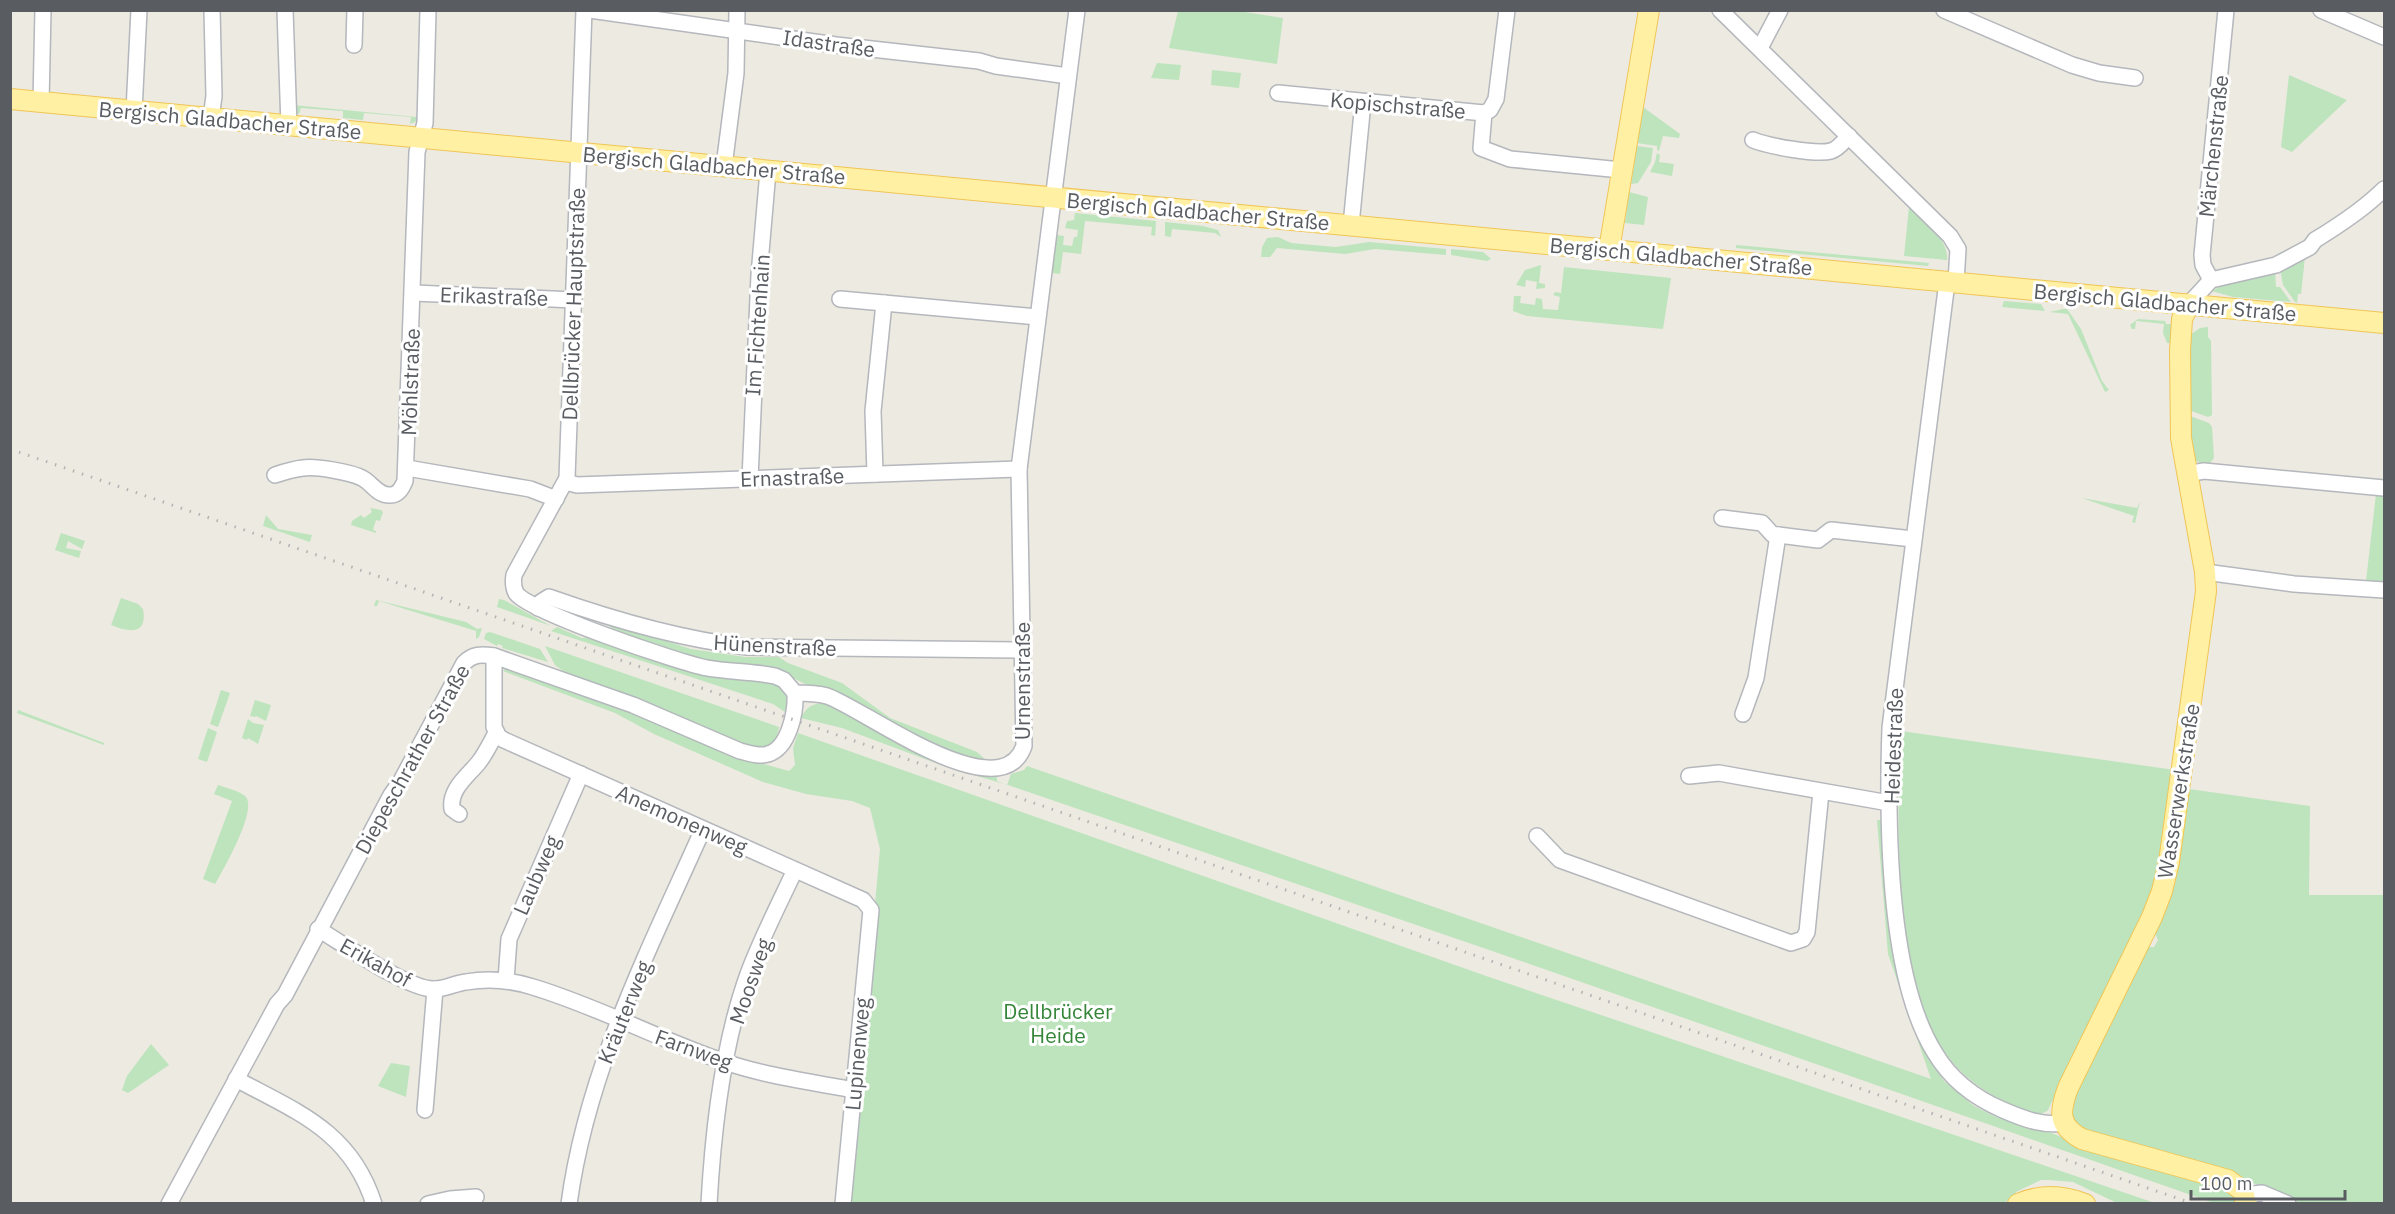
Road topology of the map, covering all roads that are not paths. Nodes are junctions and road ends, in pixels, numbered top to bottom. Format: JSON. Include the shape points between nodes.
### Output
{"nodes":[{"id":1,"x":43,"y":10,"type":"edge"},
{"id":2,"x":139,"y":10,"type":"edge"},
{"id":3,"x":212,"y":10,"type":"edge"},
{"id":4,"x":285,"y":10,"type":"edge"},
{"id":5,"x":355,"y":10,"type":"edge"},
{"id":6,"x":428,"y":10,"type":"edge"},
{"id":7,"x":584,"y":10,"type":"edge"},
{"id":8,"x":590,"y":10,"type":"edge"},
{"id":9,"x":737,"y":10,"type":"edge"},
{"id":10,"x":1077,"y":10,"type":"edge"},
{"id":11,"x":1507,"y":10,"type":"edge"},
{"id":12,"x":1649,"y":10,"type":"edge"},
{"id":13,"x":1720,"y":10,"type":"edge"},
{"id":14,"x":1780,"y":10,"type":"edge"},
{"id":15,"x":1944,"y":10,"type":"edge"},
{"id":16,"x":2226,"y":10,"type":"edge"},
{"id":17,"x":2322,"y":10,"type":"edge"},
{"id":18,"x":1963,"y":14,"type":"edge"},
{"id":19,"x":736,"y":31,"type":"junction"},
{"id":20,"x":2385,"y":37,"type":"edge"},
{"id":21,"x":354,"y":45,"type":"dead end"},
{"id":22,"x":1760,"y":48,"type":"junction"},
{"id":23,"x":1068,"y":76,"type":"junction"},
{"id":24,"x":2135,"y":78,"type":"dead end"},
{"id":25,"x":1278,"y":93,"type":"dead end"},
{"id":26,"x":10,"y":99,"type":"edge"},
{"id":27,"x":41,"y":102,"type":"junction"},
{"id":28,"x":1363,"y":102,"type":"junction"},
{"id":29,"x":134,"y":111,"type":"junction"},
{"id":30,"x":1484,"y":113,"type":"junction"},
{"id":31,"x":211,"y":118,"type":"junction"},
{"id":32,"x":289,"y":126,"type":"junction"},
{"id":33,"x":1849,"y":136,"type":"junction"},
{"id":34,"x":421,"y":138,"type":"junction"},
{"id":35,"x":1752,"y":140,"type":"dead end"},
{"id":36,"x":578,"y":153,"type":"junction"},
{"id":37,"x":724,"y":166,"type":"junction"},
{"id":38,"x":1621,"y":170,"type":"junction"},
{"id":39,"x":768,"y":171,"type":"junction"},
{"id":40,"x":2382,"y":196,"type":"edge"},
{"id":41,"x":1052,"y":197,"type":"junction"},
{"id":42,"x":1351,"y":225,"type":"junction"},
{"id":43,"x":1609,"y":250,"type":"junction"},
{"id":44,"x":2211,"y":280,"type":"junction"},
{"id":45,"x":1951,"y":282,"type":"junction"},
{"id":46,"x":414,"y":293,"type":"junction"},
{"id":47,"x":840,"y":299,"type":"dead end"},
{"id":48,"x":574,"y":300,"type":"junction"},
{"id":49,"x":884,"y":303,"type":"junction"},
{"id":50,"x":2189,"y":304,"type":"junction"},
{"id":51,"x":1037,"y":317,"type":"junction"},
{"id":52,"x":2385,"y":323,"type":"edge"},
{"id":53,"x":407,"y":468,"type":"junction"},
{"id":54,"x":1019,"y":470,"type":"junction"},
{"id":55,"x":875,"y":474,"type":"junction"},
{"id":56,"x":2186,"y":474,"type":"junction"},
{"id":57,"x":275,"y":475,"type":"dead end"},
{"id":58,"x":750,"y":479,"type":"junction"},
{"id":59,"x":566,"y":482,"type":"junction"},
{"id":60,"x":2385,"y":488,"type":"edge"},
{"id":61,"x":556,"y":499,"type":"junction"},
{"id":62,"x":1722,"y":518,"type":"dead end"},
{"id":63,"x":1778,"y":535,"type":"junction"},
{"id":64,"x":1913,"y":539,"type":"junction"},
{"id":65,"x":2205,"y":572,"type":"junction"},
{"id":66,"x":2385,"y":590,"type":"edge"},
{"id":67,"x":538,"y":608,"type":"junction"},
{"id":68,"x":1023,"y":650,"type":"junction"},
{"id":69,"x":494,"y":656,"type":"junction"},
{"id":70,"x":795,"y":693,"type":"junction"},
{"id":71,"x":1743,"y":714,"type":"dead end"},
{"id":72,"x":496,"y":733,"type":"junction"},
{"id":73,"x":581,"y":774,"type":"junction"},
{"id":74,"x":1689,"y":776,"type":"dead end"},
{"id":75,"x":1821,"y":792,"type":"junction"},
{"id":76,"x":1890,"y":803,"type":"junction"},
{"id":77,"x":459,"y":814,"type":"dead end"},
{"id":78,"x":703,"y":829,"type":"junction"},
{"id":79,"x":1537,"y":836,"type":"dead end"},
{"id":80,"x":795,"y":870,"type":"junction"},
{"id":81,"x":868,"y":904,"type":"joint"},
{"id":82,"x":318,"y":929,"type":"junction"},
{"id":83,"x":506,"y":980,"type":"junction"},
{"id":84,"x":435,"y":989,"type":"junction"},
{"id":85,"x":618,"y":1020,"type":"junction"},
{"id":86,"x":726,"y":1062,"type":"junction"},
{"id":87,"x":236,"y":1079,"type":"junction"},
{"id":88,"x":854,"y":1090,"type":"junction"},
{"id":89,"x":426,"y":1110,"type":"dead end"},
{"id":90,"x":2064,"y":1123,"type":"junction"},
{"id":91,"x":476,"y":1197,"type":"dead end"},
{"id":92,"x":2246,"y":1199,"type":"edge"},
{"id":93,"x":169,"y":1203,"type":"edge"},
{"id":94,"x":374,"y":1203,"type":"edge"},
{"id":95,"x":428,"y":1203,"type":"edge"},
{"id":96,"x":569,"y":1203,"type":"edge"},
{"id":97,"x":709,"y":1203,"type":"edge"},
{"id":98,"x":843,"y":1203,"type":"edge"},
{"id":99,"x":2018,"y":1203,"type":"edge"},
{"id":100,"x":2085,"y":1203,"type":"edge"},
{"id":101,"x":2288,"y":1203,"type":"edge"}],
"edges":[{"from":1,"to":27,"type":"street"},
{"from":2,"to":29,"type":"street"},
{"from":3,"to":31,"type":"street"},
{"from":4,"to":32,"type":"street"},
{"from":5,"to":21,"type":"street"},
{"from":6,"to":34,"type":"street","name":"Möhlstraße","via":[[425,123]]},
{"from":7,"to":36,"type":"street","name":"Dellbrücker Hauptstraße"},
{"from":8,"to":19,"type":"street","name":"Idastraße"},
{"from":9,"to":19,"type":"street"},
{"from":10,"to":23,"type":"street","name":"Urnenstraße"},
{"from":11,"to":30,"type":"street","via":[[1496,99]]},
{"from":12,"to":38,"type":"main road"},
{"from":13,"to":22,"type":"street","name":"Heidestraße"},
{"from":14,"to":22,"type":"street"},
{"from":15,"to":18,"type":"street"},
{"from":16,"to":44,"type":"street","name":"Märchenstraße","via":[[2202,255]]},
{"from":17,"to":20,"type":"street"},
{"from":18,"to":24,"type":"street","via":[[2072,65]]},
{"from":19,"to":23,"type":"street","name":"Idastraße"},
{"from":19,"to":37,"type":"street","via":[[736,73]]},
{"from":22,"to":33,"type":"street","name":"Heidestraße"},
{"from":23,"to":41,"type":"street","name":"Urnenstraße"},
{"from":25,"to":28,"type":"street","name":"Kopischstraße"},
{"from":26,"to":27,"type":"main road","name":"Bergisch Gladbacher Straße"},
{"from":27,"to":29,"type":"main road","name":"Bergisch Gladbacher Straße"},
{"from":28,"to":30,"type":"street","name":"Kopischstraße"},
{"from":28,"to":42,"type":"street"},
{"from":29,"to":31,"type":"main road","name":"Bergisch Gladbacher Straße"},
{"from":30,"to":38,"type":"street","name":"Kopischstraße","via":[[1481,148],[1503,158]]},
{"from":31,"to":32,"type":"main road","name":"Bergisch Gladbacher Straße"},
{"from":32,"to":34,"type":"main road","name":"Bergisch Gladbacher Straße"},
{"from":33,"to":35,"type":"street","via":[[1829,152]]},
{"from":33,"to":45,"type":"street","name":"Heidestraße","via":[[1955,242],[1958,256]]},
{"from":34,"to":36,"type":"main road","name":"Bergisch Gladbacher Straße"},
{"from":34,"to":46,"type":"street","name":"Möhlstraße","via":[[417,152]]},
{"from":36,"to":37,"type":"main road","name":"Bergisch Gladbacher Straße"},
{"from":36,"to":48,"type":"street","name":"Dellbrücker Hauptstraße"},
{"from":37,"to":39,"type":"main road","name":"Bergisch Gladbacher Straße"},
{"from":38,"to":43,"type":"main road"},
{"from":39,"to":41,"type":"main road","name":"Bergisch Gladbacher Straße"},
{"from":39,"to":58,"type":"street","name":"Im Fichtenhain"},
{"from":40,"to":44,"type":"street","via":[[2310,247],[2276,265]]},
{"from":41,"to":42,"type":"main road","name":"Bergisch Gladbacher Straße"},
{"from":41,"to":51,"type":"street","name":"Urnenstraße"},
{"from":42,"to":43,"type":"main road","name":"Bergisch Gladbacher Straße"},
{"from":43,"to":45,"type":"main road","name":"Bergisch Gladbacher Straße"},
{"from":44,"to":50,"type":"street"},
{"from":45,"to":50,"type":"main road","name":"Bergisch Gladbacher Straße"},
{"from":45,"to":64,"type":"street","name":"Heidestraße"},
{"from":46,"to":48,"type":"street","name":"Erikastraße"},
{"from":46,"to":53,"type":"street","name":"Möhlstraße"},
{"from":47,"to":49,"type":"street"},
{"from":48,"to":59,"type":"street","name":"Dellbrücker Hauptstraße"},
{"from":49,"to":51,"type":"street"},
{"from":49,"to":55,"type":"street","via":[[873,411]]},
{"from":50,"to":52,"type":"main road","name":"Bergisch Gladbacher Straße"},
{"from":50,"to":56,"type":"main road","name":"Wasserwerkstraße","via":[[2182,320],[2180,351],[2181,438]]},
{"from":51,"to":54,"type":"street","name":"Urnenstraße"},
{"from":53,"to":57,"type":"street","name":"Möhlstraße","via":[[401,489],[387,496],[355,475],[309,467]]},
{"from":53,"to":61,"type":"street","via":[[530,489]]},
{"from":54,"to":55,"type":"street","name":"Ernastraße"},
{"from":54,"to":68,"type":"street","name":"Urnenstraße"},
{"from":55,"to":58,"type":"street","name":"Ernastraße"},
{"from":56,"to":60,"type":"street","via":[[2204,471]]},
{"from":56,"to":65,"type":"main road","name":"Wasserwerkstraße"},
{"from":58,"to":59,"type":"street","name":"Ernastraße","via":[[577,485]]},
{"from":59,"to":61,"type":"street","name":"Dellbrücker Hauptstraße"},
{"from":61,"to":67,"type":"street","name":"Dellbrücker Hauptstraße","via":[[514,575],[513,585],[520,597]]},
{"from":62,"to":63,"type":"street","via":[[1762,522],[1773,535]]},
{"from":63,"to":64,"type":"street","via":[[1818,540],[1831,530]]},
{"from":63,"to":71,"type":"street","via":[[1756,678]]},
{"from":64,"to":76,"type":"street","name":"Heidestraße","via":[[1893,693]]},
{"from":65,"to":66,"type":"street","via":[[2294,584]]},
{"from":65,"to":90,"type":"main road","name":"Wasserwerkstraße","via":[[2204,612],[2166,877],[2152,917],[2068,1088],[2062,1107]]},
{"from":67,"to":68,"type":"street","name":"Hünenstraße","via":[[549,597],[603,617],[705,642],[747,647]]},
{"from":67,"to":70,"type":"street","via":[[682,662],[775,676]]},
{"from":68,"to":70,"type":"street","name":"Urnenstraße","via":[[1024,746],[1017,758],[998,768],[968,764],[925,749],[828,696]]},
{"from":69,"to":70,"type":"street","name":"Diepeschrather Straße","via":[[633,705],[756,755],[767,755],[784,741]]},
{"from":69,"to":72,"type":"street"},
{"from":69,"to":82,"type":"street","name":"Diepeschrather Straße","via":[[474,655],[464,663]]},
{"from":72,"to":73,"type":"street","name":"Anemonenweg"},
{"from":72,"to":77,"type":"street","via":[[451,801],[452,809]]},
{"from":73,"to":78,"type":"street","name":"Anemonenweg"},
{"from":73,"to":83,"type":"street","name":"Laubweg","via":[[509,939]]},
{"from":74,"to":75,"type":"street","via":[[1719,773]]},
{"from":75,"to":76,"type":"street"},
{"from":75,"to":79,"type":"street","via":[[1807,932],[1803,939],[1791,943],[1560,860]]},
{"from":76,"to":90,"type":"street","name":"Heidestraße","via":[[1895,906],[1903,963],[1915,1010],[1935,1054],[1963,1087],[1984,1101],[2040,1124]]},
{"from":78,"to":80,"type":"street","name":"Anemonenweg"},
{"from":78,"to":85,"type":"street","name":"Kräuterweg"},
{"from":80,"to":81,"type":"street","name":"Anemonenweg"},
{"from":80,"to":86,"type":"street","name":"Moosweg","via":[[748,974]]},
{"from":81,"to":88,"type":"street","name":"Lupinenweg","via":[[871,910]]},
{"from":82,"to":84,"type":"street","name":"Erikahof","via":[[399,977]]},
{"from":82,"to":87,"type":"street","name":"Diepeschrather Straße"},
{"from":83,"to":84,"type":"street","name":"Erikahof","via":[[467,981]]},
{"from":83,"to":85,"type":"street","name":"Farnweg","via":[[566,998]]},
{"from":84,"to":89,"type":"street","name":"Erikahof"},
{"from":85,"to":86,"type":"street","name":"Farnweg"},
{"from":85,"to":96,"type":"street","name":"Kräuterweg","via":[[583,1131]]},
{"from":86,"to":88,"type":"street","name":"Farnweg"},
{"from":86,"to":97,"type":"street","name":"Moosweg"},
{"from":87,"to":93,"type":"street","name":"Diepeschrather Straße"},
{"from":87,"to":94,"type":"street","via":[[332,1136],[358,1166]]},
{"from":88,"to":98,"type":"street","name":"Lupinenweg"},
{"from":90,"to":92,"type":"main road","via":[[2087,1141],[2228,1180],[2240,1187]]},
{"from":91,"to":95,"type":"street"},
{"from":92,"to":101,"type":"street","via":[[2262,1193]]},
{"from":99,"to":100,"type":"main road","via":[[2048,1196]]}]}
